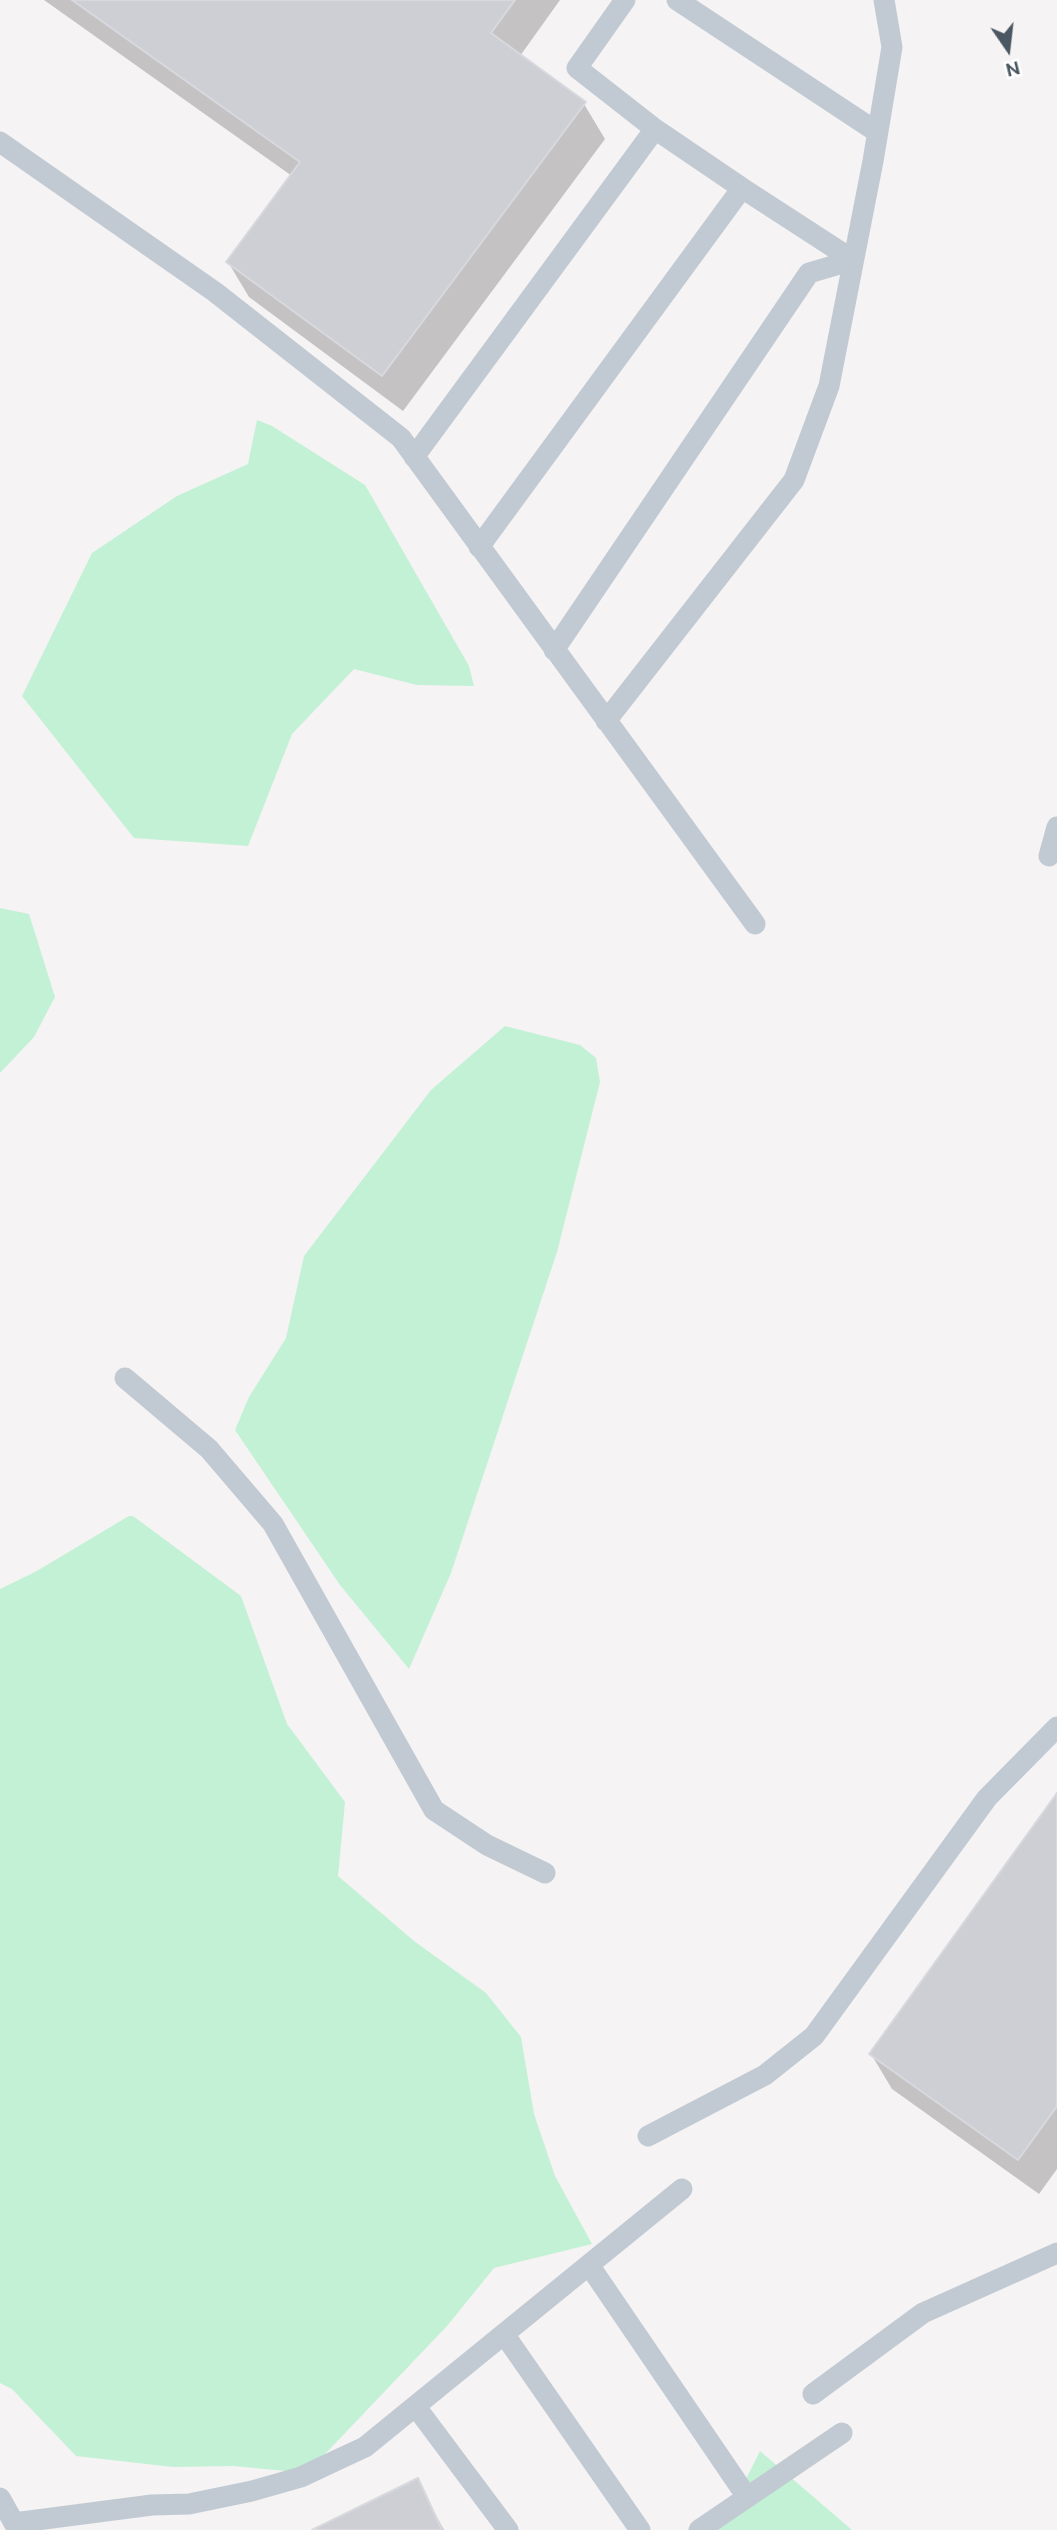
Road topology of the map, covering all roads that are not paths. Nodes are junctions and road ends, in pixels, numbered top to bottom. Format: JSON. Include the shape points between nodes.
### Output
{"nodes":[{"id":1,"x":625,"y":0,"type":"edge"},
{"id":2,"x":677,"y":0,"type":"edge"},
{"id":3,"x":884,"y":0,"type":"edge"},
{"id":4,"x":655,"y":129,"type":"junction"},
{"id":5,"x":877,"y":132,"type":"junction"},
{"id":6,"x":0,"y":142,"type":"edge"},
{"id":7,"x":742,"y":188,"type":"junction"},
{"id":8,"x":853,"y":260,"type":"junction"},
{"id":9,"x":414,"y":457,"type":"junction"},
{"id":10,"x":479,"y":547,"type":"junction"},
{"id":11,"x":554,"y":650,"type":"junction"},
{"id":12,"x":606,"y":721,"type":"junction"},
{"id":13,"x":1057,"y":827,"type":"edge"},
{"id":14,"x":1049,"y":856,"type":"dead end"},
{"id":15,"x":755,"y":925,"type":"dead end"},
{"id":16,"x":125,"y":1378,"type":"dead end"},
{"id":17,"x":1057,"y":1727,"type":"edge"},
{"id":18,"x":545,"y":1873,"type":"dead end"},
{"id":19,"x":648,"y":2136,"type":"dead end"},
{"id":20,"x":682,"y":2189,"type":"dead end"},
{"id":21,"x":1057,"y":2253,"type":"edge"},
{"id":22,"x":589,"y":2265,"type":"junction"},
{"id":23,"x":504,"y":2334,"type":"junction"},
{"id":24,"x":813,"y":2394,"type":"dead end"},
{"id":25,"x":416,"y":2406,"type":"junction"},
{"id":26,"x":842,"y":2433,"type":"dead end"},
{"id":27,"x":747,"y":2497,"type":"junction"},
{"id":28,"x":0,"y":2498,"type":"edge"},
{"id":29,"x":7,"y":2527,"type":"edge"},
{"id":30,"x":508,"y":2530,"type":"edge"},
{"id":31,"x":640,"y":2530,"type":"edge"},
{"id":32,"x":699,"y":2530,"type":"edge"}],
"edges":[{"from":1,"to":4,"type":"lane","via":[[577,68]]},
{"from":2,"to":5,"type":"lane"},
{"from":3,"to":5,"type":"lane","via":[[892,47]]},
{"from":4,"to":7,"type":"lane"},
{"from":4,"to":9,"type":"lane"},
{"from":5,"to":8,"type":"lane"},
{"from":6,"to":9,"type":"lane","via":[[215,292],[401,438]]},
{"from":7,"to":8,"type":"lane"},
{"from":7,"to":10,"type":"lane"},
{"from":8,"to":11,"type":"lane","via":[[809,273]]},
{"from":8,"to":12,"type":"lane","via":[[829,386],[794,480]]},
{"from":9,"to":10,"type":"lane"},
{"from":10,"to":11,"type":"lane"},
{"from":11,"to":12,"type":"lane"},
{"from":12,"to":15,"type":"lane"},
{"from":13,"to":14,"type":"lane"},
{"from":16,"to":18,"type":"lane","via":[[209,1450],[273,1524],[434,1810],[487,1845]]},
{"from":17,"to":19,"type":"lane","via":[[987,1798],[814,2036],[765,2075]]},
{"from":20,"to":22,"type":"lane"},
{"from":21,"to":24,"type":"lane","via":[[923,2313]]},
{"from":22,"to":23,"type":"lane"},
{"from":22,"to":27,"type":"lane"},
{"from":23,"to":25,"type":"lane"},
{"from":23,"to":31,"type":"lane"},
{"from":25,"to":29,"type":"lane","via":[[365,2448],[301,2477],[188,2504],[152,2505]]},
{"from":25,"to":30,"type":"lane"},
{"from":26,"to":27,"type":"lane"},
{"from":27,"to":32,"type":"lane"},
{"from":28,"to":29,"type":"lane"}]}
